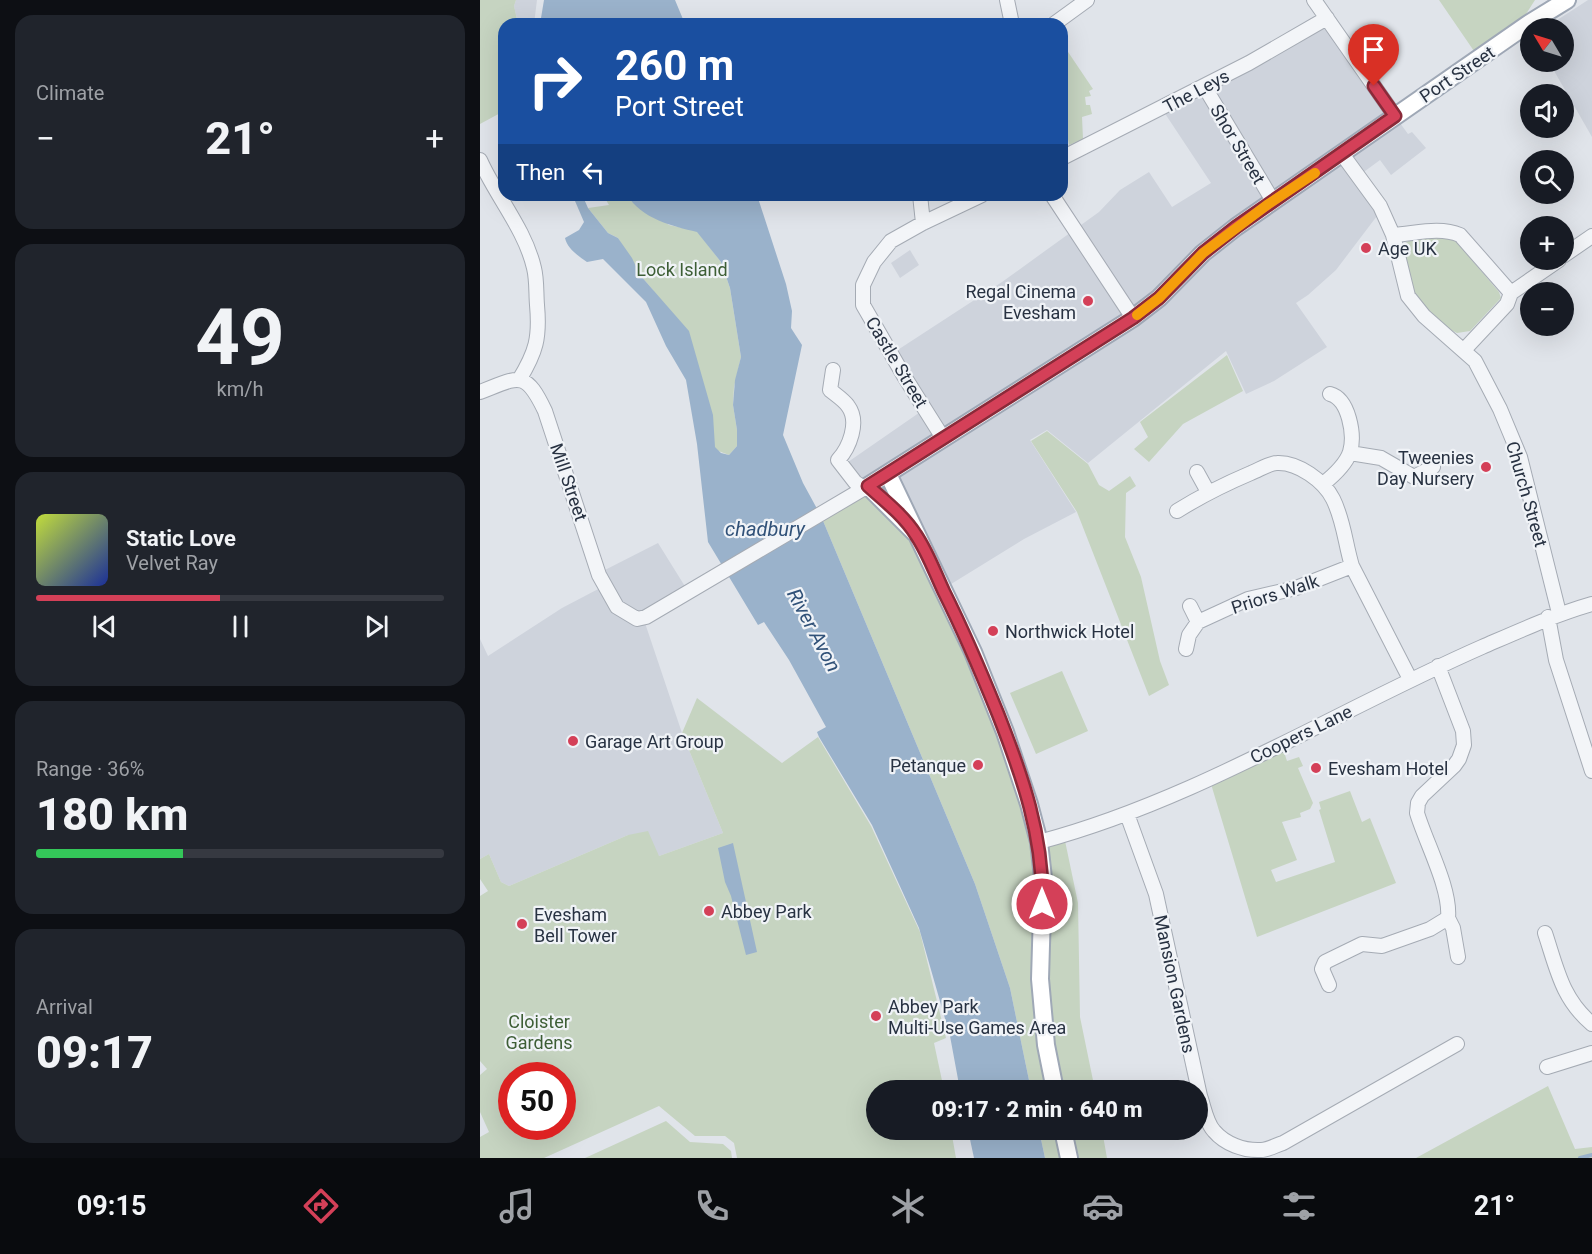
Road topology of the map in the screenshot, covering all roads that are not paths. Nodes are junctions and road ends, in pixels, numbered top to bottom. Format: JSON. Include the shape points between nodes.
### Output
{"nodes":[{"id":1,"x":1007,"y":0,"type":"edge"},
{"id":2,"x":1087,"y":0,"type":"edge"},
{"id":3,"x":1314,"y":0,"type":"edge"},
{"id":4,"x":1548,"y":0,"type":"edge"},
{"id":5,"x":1567,"y":0,"type":"edge"},
{"id":6,"x":1011,"y":18,"type":"edge"},
{"id":7,"x":1062,"y":18,"type":"edge"},
{"id":8,"x":1327,"y":18,"type":"junction"},
{"id":9,"x":1537,"y":18,"type":"edge"},
{"id":10,"x":1538,"y":18,"type":"edge"},
{"id":11,"x":1520,"y":30,"type":"edge"},
{"id":12,"x":1204,"y":86,"type":"junction"},
{"id":13,"x":1395,"y":116,"type":"junction"},
{"id":14,"x":1342,"y":154,"type":"junction"},
{"id":15,"x":1068,"y":155,"type":"edge"},
{"id":16,"x":480,"y":160,"type":"edge"},
{"id":17,"x":498,"y":193,"type":"edge"},
{"id":18,"x":502,"y":201,"type":"edge"},
{"id":19,"x":921,"y":201,"type":"edge"},
{"id":20,"x":969,"y":201,"type":"edge"},
{"id":21,"x":1056,"y":201,"type":"edge"},
{"id":22,"x":1273,"y":201,"type":"junction"},
{"id":23,"x":923,"y":223,"type":"junction"},
{"id":24,"x":1393,"y":235,"type":"junction"},
{"id":25,"x":1592,"y":236,"type":"edge"},
{"id":26,"x":1574,"y":248,"type":"edge"},
{"id":27,"x":1544,"y":270,"type":"edge"},
{"id":28,"x":1511,"y":293,"type":"junction"},
{"id":29,"x":1133,"y":318,"type":"junction"},
{"id":30,"x":1464,"y":350,"type":"junction"},
{"id":31,"x":833,"y":370,"type":"dead end"},
{"id":32,"x":519,"y":380,"type":"junction"},
{"id":33,"x":480,"y":392,"type":"edge"},
{"id":34,"x":1330,"y":394,"type":"dead end"},
{"id":35,"x":943,"y":438,"type":"junction"},
{"id":36,"x":1350,"y":453,"type":"junction"},
{"id":37,"x":1433,"y":467,"type":"dead end"},
{"id":38,"x":1197,"y":472,"type":"dead end"},
{"id":39,"x":888,"y":474,"type":"junction"},
{"id":40,"x":1323,"y":484,"type":"junction"},
{"id":41,"x":867,"y":487,"type":"junction"},
{"id":42,"x":1208,"y":492,"type":"junction"},
{"id":43,"x":1177,"y":511,"type":"dead end"},
{"id":44,"x":915,"y":533,"type":"junction"},
{"id":45,"x":1352,"y":566,"type":"junction"},
{"id":46,"x":1592,"y":604,"type":"edge"},
{"id":47,"x":1190,"y":606,"type":"dead end"},
{"id":48,"x":1554,"y":615,"type":"junction"},
{"id":49,"x":637,"y":620,"type":"joint"},
{"id":50,"x":1198,"y":622,"type":"junction"},
{"id":51,"x":1186,"y":649,"type":"dead end"},
{"id":52,"x":1438,"y":666,"type":"junction"},
{"id":53,"x":1410,"y":679,"type":"junction"},
{"id":54,"x":1592,"y":771,"type":"edge"},
{"id":55,"x":1127,"y":814,"type":"junction"},
{"id":56,"x":1039,"y":842,"type":"junction"},
{"id":57,"x":1448,"y":918,"type":"junction"},
{"id":58,"x":1544,"y":934,"type":"dead end"},
{"id":59,"x":1458,"y":957,"type":"dead end"},
{"id":60,"x":1329,"y":985,"type":"dead end"},
{"id":61,"x":1592,"y":1024,"type":"edge"},
{"id":62,"x":1457,"y":1044,"type":"dead end"},
{"id":63,"x":1592,"y":1053,"type":"edge"},
{"id":64,"x":1547,"y":1066,"type":"dead end"},
{"id":65,"x":1053,"y":1080,"type":"edge"},
{"id":66,"x":1065,"y":1140,"type":"edge"},
{"id":67,"x":1069,"y":1158,"type":"edge"}],
"edges":[{"from":1,"to":6,"type":"street"},
{"from":2,"to":7,"type":"street"},
{"from":3,"to":8,"type":"street"},
{"from":4,"to":9,"type":"main road","name":"Port Street"},
{"from":5,"to":10,"type":"main road","name":"Port Street"},
{"from":8,"to":12,"type":"street","name":"The Leys"},
{"from":8,"to":13,"type":"street"},
{"from":11,"to":13,"type":"main road","name":"Port Street"},
{"from":12,"to":15,"type":"street","name":"The Leys"},
{"from":12,"to":22,"type":"street","name":"Shor Street"},
{"from":13,"to":14,"type":"main road","name":"Port Street"},
{"from":14,"to":22,"type":"main road","name":"Port Street"},
{"from":14,"to":24,"type":"street","name":"Church Street","via":[[1380,206]]},
{"from":16,"to":17,"type":"street"},
{"from":18,"to":32,"type":"street","via":[[534,268],[537,339],[533,357]]},
{"from":19,"to":23,"type":"street"},
{"from":20,"to":23,"type":"street"},
{"from":21,"to":29,"type":"street"},
{"from":22,"to":29,"type":"main road","name":"Port Street","via":[[1203,253],[1159,298]]},
{"from":23,"to":35,"type":"street","name":"Castle Street","via":[[891,241],[882,251],[863,285],[863,305]]},
{"from":24,"to":28,"type":"street","via":[[1438,231],[1460,235]]},
{"from":24,"to":30,"type":"street","name":"Church Street","via":[[1408,296],[1424,316]]},
{"from":25,"to":26,"type":"street"},
{"from":27,"to":28,"type":"street"},
{"from":28,"to":30,"type":"street","via":[[1507,304]]},
{"from":29,"to":35,"type":"main road","name":"Port Street"},
{"from":30,"to":48,"type":"street","name":"Church Street","via":[[1475,361],[1500,409],[1520,458]]},
{"from":31,"to":41,"type":"street","via":[[830,390],[850,408],[853,423],[851,439],[837,460],[855,482]]},
{"from":32,"to":33,"type":"street"},
{"from":32,"to":49,"type":"street","name":"Mill Street","via":[[535,390],[545,411],[609,596],[617,607]]},
{"from":34,"to":36,"type":"street","via":[[1336,395],[1348,416]]},
{"from":35,"to":39,"type":"main road","name":"Port Street"},
{"from":36,"to":37,"type":"street","via":[[1381,458],[1414,477]]},
{"from":36,"to":40,"type":"street"},
{"from":38,"to":42,"type":"street"},
{"from":39,"to":41,"type":"main road","name":"Port Street"},
{"from":39,"to":44,"type":"main road"},
{"from":40,"to":42,"type":"street","via":[[1290,465],[1274,463]]},
{"from":40,"to":45,"type":"street","via":[[1344,524]]},
{"from":41,"to":44,"type":"main road"},
{"from":41,"to":49,"type":"street","name":"Port Street"},
{"from":42,"to":43,"type":"street"},
{"from":44,"to":56,"type":"main road","via":[[985,681],[1017,766]]},
{"from":45,"to":50,"type":"street","name":"Priors Walk","via":[[1296,588],[1248,599]]},
{"from":45,"to":53,"type":"street"},
{"from":46,"to":48,"type":"street","name":"Coopers Lane"},
{"from":47,"to":50,"type":"street"},
{"from":48,"to":52,"type":"street","name":"Coopers Lane"},
{"from":48,"to":54,"type":"street","name":"Church Street","via":[[1556,660]]},
{"from":50,"to":51,"type":"street"},
{"from":52,"to":53,"type":"street","name":"Coopers Lane"},
{"from":52,"to":57,"type":"street","via":[[1463,731],[1464,745],[1454,766],[1422,796],[1417,813],[1444,890]]},
{"from":53,"to":55,"type":"street","name":"Coopers Lane"},
{"from":55,"to":56,"type":"street","name":"Coopers Lane"},
{"from":55,"to":62,"type":"street","name":"Mansion Gardens","via":[[1156,894],[1200,1096],[1208,1122],[1228,1143],[1263,1150],[1283,1143]]},
{"from":56,"to":65,"type":"main road","via":[[1043,878],[1040,980]]},
{"from":57,"to":59,"type":"street"},
{"from":57,"to":60,"type":"street","via":[[1403,940],[1383,946],[1362,944],[1325,962],[1322,969]]},
{"from":58,"to":61,"type":"street","via":[[1571,1003]]},
{"from":63,"to":64,"type":"street"},
{"from":66,"to":67,"type":"main road"}]}
